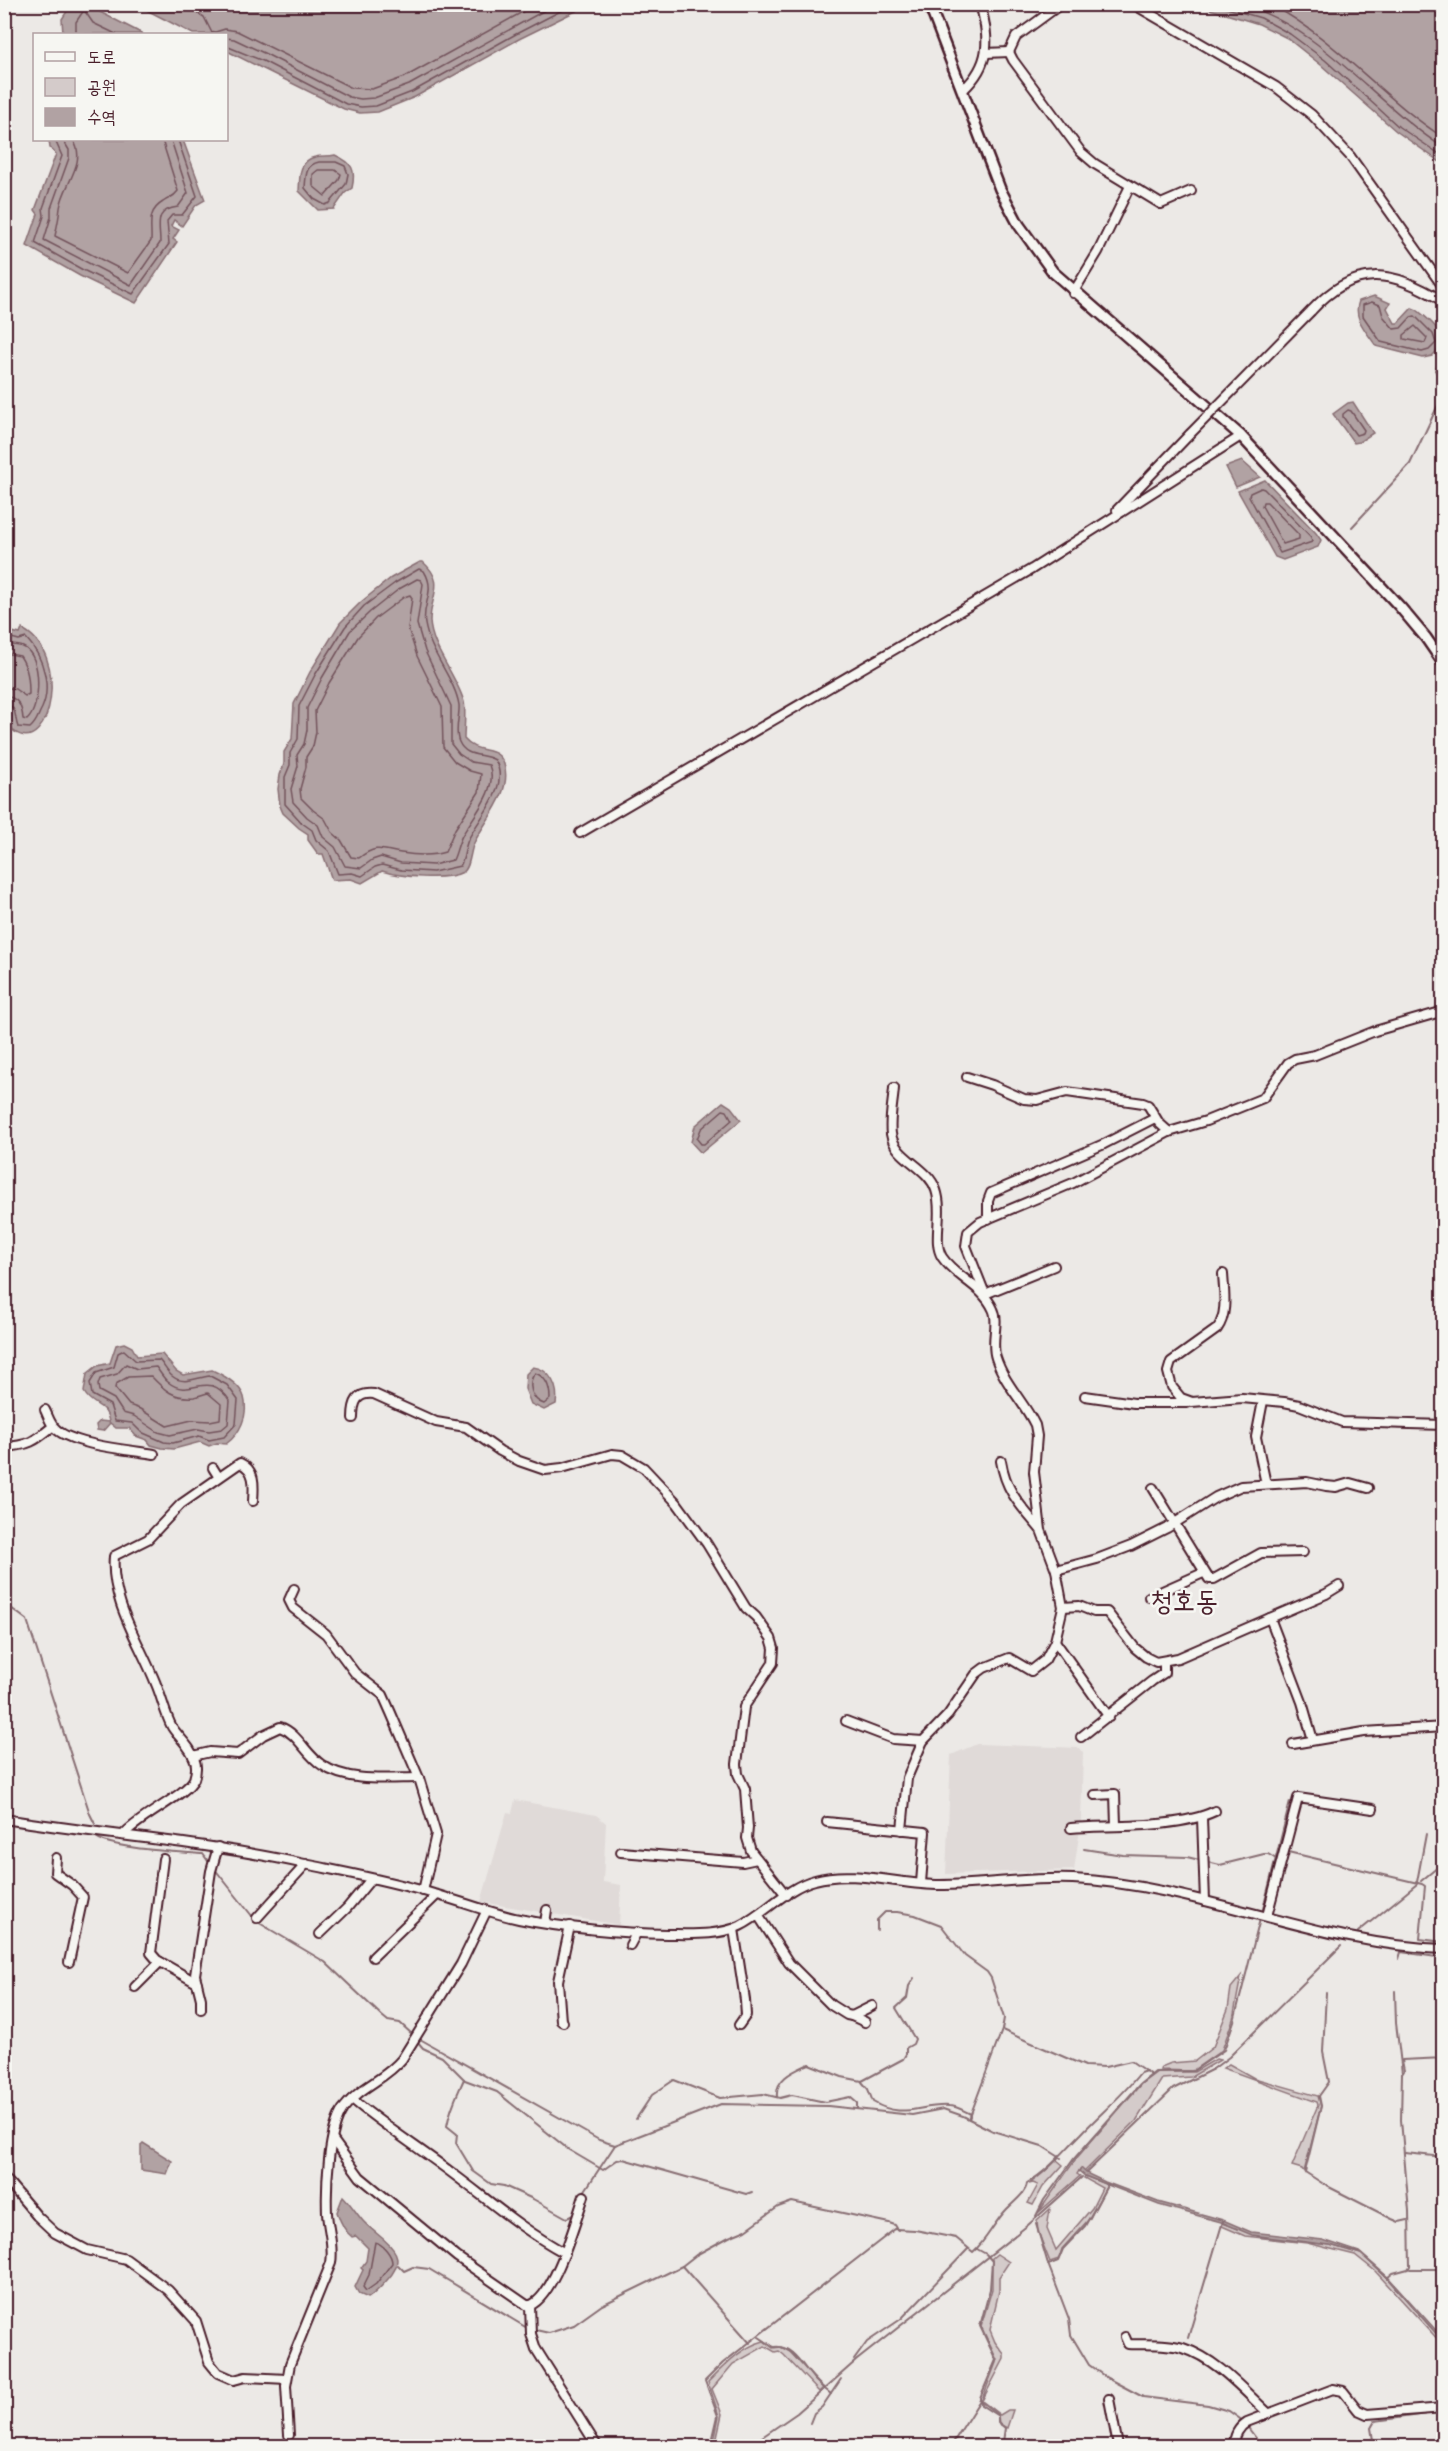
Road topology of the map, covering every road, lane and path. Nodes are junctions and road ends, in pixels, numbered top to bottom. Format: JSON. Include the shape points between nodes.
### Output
{"nodes":[{"id":1,"x":980,"y":4,"type":"edge"},
{"id":2,"x":1061,"y":4,"type":"edge"},
{"id":3,"x":1133,"y":4,"type":"edge"},
{"id":4,"x":930,"y":5,"type":"edge"},
{"id":5,"x":1009,"y":52,"type":"junction"},
{"id":6,"x":986,"y":53,"type":"junction"},
{"id":7,"x":963,"y":90,"type":"junction"},
{"id":8,"x":1130,"y":186,"type":"junction"},
{"id":9,"x":1191,"y":191,"type":"dead end"},
{"id":10,"x":1443,"y":288,"type":"edge"},
{"id":11,"x":1073,"y":293,"type":"junction"},
{"id":12,"x":1443,"y":302,"type":"edge"},
{"id":13,"x":1241,"y":436,"type":"junction"},
{"id":14,"x":1107,"y":519,"type":"junction"},
{"id":15,"x":1443,"y":664,"type":"edge"},
{"id":16,"x":580,"y":833,"type":"dead end"},
{"id":17,"x":1443,"y":1011,"type":"edge"},
{"id":18,"x":967,"y":1077,"type":"dead end"},
{"id":19,"x":894,"y":1088,"type":"dead end"},
{"id":20,"x":1155,"y":1118,"type":"junction"},
{"id":21,"x":1169,"y":1132,"type":"junction"},
{"id":22,"x":988,"y":1219,"type":"junction"},
{"id":23,"x":1054,"y":1266,"type":"dead end"},
{"id":24,"x":1223,"y":1274,"type":"dead end"},
{"id":25,"x":984,"y":1294,"type":"junction"},
{"id":26,"x":1085,"y":1396,"type":"dead end"},
{"id":27,"x":1263,"y":1401,"type":"junction"},
{"id":28,"x":1192,"y":1402,"type":"junction"},
{"id":29,"x":45,"y":1410,"type":"dead end"},
{"id":30,"x":352,"y":1418,"type":"dead end"},
{"id":31,"x":1443,"y":1425,"type":"edge"},
{"id":32,"x":52,"y":1426,"type":"junction"},
{"id":33,"x":4,"y":1447,"type":"edge"},
{"id":34,"x":154,"y":1454,"type":"dead end"},
{"id":35,"x":1001,"y":1461,"type":"dead end"},
{"id":36,"x":213,"y":1468,"type":"dead end"},
{"id":37,"x":218,"y":1476,"type":"junction"},
{"id":38,"x":1266,"y":1484,"type":"junction"},
{"id":39,"x":1153,"y":1488,"type":"dead end"},
{"id":40,"x":1368,"y":1488,"type":"dead end"},
{"id":41,"x":253,"y":1501,"type":"dead end"},
{"id":42,"x":1175,"y":1523,"type":"junction"},
{"id":43,"x":1041,"y":1530,"type":"junction"},
{"id":44,"x":1303,"y":1552,"type":"dead end"},
{"id":45,"x":1056,"y":1570,"type":"junction"},
{"id":46,"x":1203,"y":1573,"type":"junction"},
{"id":47,"x":1340,"y":1586,"type":"dead end"},
{"id":48,"x":294,"y":1589,"type":"dead end"},
{"id":49,"x":1149,"y":1597,"type":"dead end"},
{"id":50,"x":1063,"y":1607,"type":"junction"},
{"id":51,"x":1270,"y":1618,"type":"junction"},
{"id":52,"x":1055,"y":1641,"type":"junction"},
{"id":53,"x":1164,"y":1662,"type":"junction"},
{"id":54,"x":1109,"y":1717,"type":"junction"},
{"id":55,"x":846,"y":1721,"type":"dead end"},
{"id":56,"x":1443,"y":1727,"type":"edge"},
{"id":57,"x":1081,"y":1737,"type":"dead end"},
{"id":58,"x":922,"y":1740,"type":"junction"},
{"id":59,"x":1313,"y":1740,"type":"junction"},
{"id":60,"x":1293,"y":1744,"type":"dead end"},
{"id":61,"x":193,"y":1756,"type":"junction"},
{"id":62,"x":419,"y":1778,"type":"junction"},
{"id":63,"x":1095,"y":1795,"type":"dead end"},
{"id":64,"x":1373,"y":1809,"type":"dead end"},
{"id":65,"x":1215,"y":1811,"type":"dead end"},
{"id":66,"x":1202,"y":1818,"type":"junction"},
{"id":67,"x":4,"y":1819,"type":"edge"},
{"id":68,"x":827,"y":1822,"type":"dead end"},
{"id":69,"x":1116,"y":1825,"type":"junction"},
{"id":70,"x":1071,"y":1828,"type":"dead end"},
{"id":71,"x":902,"y":1830,"type":"junction"},
{"id":72,"x":123,"y":1835,"type":"junction"},
{"id":73,"x":218,"y":1847,"type":"junction"},
{"id":74,"x":621,"y":1852,"type":"dead end"},
{"id":75,"x":56,"y":1858,"type":"dead end"},
{"id":76,"x":163,"y":1859,"type":"dead end"},
{"id":77,"x":757,"y":1859,"type":"junction"},
{"id":78,"x":306,"y":1864,"type":"junction"},
{"id":79,"x":371,"y":1879,"type":"junction"},
{"id":80,"x":921,"y":1883,"type":"junction"},
{"id":81,"x":423,"y":1891,"type":"junction"},
{"id":82,"x":437,"y":1894,"type":"junction"},
{"id":83,"x":786,"y":1895,"type":"junction"},
{"id":84,"x":1205,"y":1901,"type":"junction"},
{"id":85,"x":547,"y":1910,"type":"dead end"},
{"id":86,"x":486,"y":1912,"type":"junction"},
{"id":87,"x":758,"y":1916,"type":"junction"},
{"id":88,"x":1267,"y":1916,"type":"junction"},
{"id":89,"x":258,"y":1918,"type":"dead end"},
{"id":90,"x":545,"y":1923,"type":"junction"},
{"id":91,"x":570,"y":1926,"type":"junction"},
{"id":92,"x":734,"y":1929,"type":"junction"},
{"id":93,"x":638,"y":1932,"type":"junction"},
{"id":94,"x":320,"y":1934,"type":"dead end"},
{"id":95,"x":630,"y":1945,"type":"dead end"},
{"id":96,"x":1443,"y":1949,"type":"edge"},
{"id":97,"x":373,"y":1957,"type":"dead end"},
{"id":98,"x":69,"y":1962,"type":"dead end"},
{"id":99,"x":160,"y":1962,"type":"junction"},
{"id":100,"x":197,"y":1983,"type":"junction"},
{"id":101,"x":135,"y":1987,"type":"dead end"},
{"id":102,"x":872,"y":2006,"type":"dead end"},
{"id":103,"x":201,"y":2009,"type":"dead end"},
{"id":104,"x":852,"y":2016,"type":"junction"},
{"id":105,"x":563,"y":2022,"type":"dead end"},
{"id":106,"x":865,"y":2022,"type":"dead end"},
{"id":107,"x":739,"y":2025,"type":"dead end"},
{"id":108,"x":352,"y":2099,"type":"junction"},
{"id":109,"x":333,"y":2140,"type":"junction"},
{"id":110,"x":4,"y":2177,"type":"edge"},
{"id":111,"x":584,"y":2196,"type":"dead end"},
{"id":112,"x":565,"y":2253,"type":"junction"},
{"id":113,"x":530,"y":2305,"type":"junction"},
{"id":114,"x":1125,"y":2337,"type":"dead end"},
{"id":115,"x":287,"y":2379,"type":"junction"},
{"id":116,"x":1109,"y":2399,"type":"dead end"},
{"id":117,"x":1443,"y":2408,"type":"edge"},
{"id":118,"x":1268,"y":2413,"type":"junction"},
{"id":119,"x":289,"y":2434,"type":"dead end"},
{"id":120,"x":597,"y":2446,"type":"edge"},
{"id":121,"x":1118,"y":2446,"type":"edge"},
{"id":122,"x":1234,"y":2446,"type":"edge"}],
"edges":[{"from":1,"to":6,"type":"street"},
{"from":2,"to":5,"type":"street","via":[[1016,37]]},
{"from":3,"to":10,"type":"street","via":[[1276,87],[1312,115],[1350,156]]},
{"from":4,"to":7,"type":"main road"},
{"from":5,"to":6,"type":"street"},
{"from":5,"to":8,"type":"street","via":[[1081,152]]},
{"from":6,"to":7,"type":"street","via":[[975,79]]},
{"from":7,"to":11,"type":"main road","via":[[1000,189],[1019,225]]},
{"from":8,"to":9,"type":"street","via":[[1161,204]]},
{"from":8,"to":11,"type":"street"},
{"from":11,"to":13,"type":"main road"},
{"from":12,"to":14,"type":"street","bridge":true,"via":[[1411,283],[1381,274],[1351,279],[1337,287]]},
{"from":13,"to":14,"type":"street"},
{"from":13,"to":15,"type":"main road","via":[[1400,607]]},
{"from":14,"to":16,"type":"street","via":[[905,645]]},
{"from":17,"to":21,"type":"street","via":[[1295,1059],[1263,1098]]},
{"from":18,"to":20,"type":"street","via":[[1024,1099],[1037,1100],[1067,1092],[1143,1103]]},
{"from":19,"to":25,"type":"street","via":[[891,1135],[897,1149],[922,1169],[936,1189],[941,1208],[939,1251],[943,1259]]},
{"from":20,"to":21,"type":"street"},
{"from":20,"to":22,"type":"street","via":[[991,1193]]},
{"from":21,"to":22,"type":"street","via":[[1073,1183]]},
{"from":22,"to":25,"type":"street","via":[[972,1227],[966,1246]]},
{"from":23,"to":25,"type":"street"},
{"from":24,"to":28,"type":"street","via":[[1221,1323],[1179,1354],[1168,1372],[1172,1387],[1181,1398]]},
{"from":25,"to":43,"type":"street","via":[[995,1313],[992,1341],[996,1359],[1035,1425],[1034,1472]]},
{"from":26,"to":28,"type":"street","via":[[1134,1403]]},
{"from":27,"to":28,"type":"street","via":[[1229,1398]]},
{"from":27,"to":31,"type":"street","via":[[1299,1405],[1342,1422]]},
{"from":27,"to":38,"type":"street","via":[[1256,1437]]},
{"from":29,"to":32,"type":"street"},
{"from":30,"to":77,"type":"street","via":[[358,1397],[374,1394],[436,1422],[466,1427],[500,1451],[535,1467],[562,1468],[612,1454],[622,1455],[644,1468],[663,1487],[707,1545],[746,1608],[764,1627],[774,1648],[773,1663],[744,1707],[737,1764],[745,1789],[747,1838]]},
{"from":32,"to":33,"type":"street","via":[[24,1446]]},
{"from":32,"to":34,"type":"street","via":[[84,1443]]},
{"from":35,"to":43,"type":"street","via":[[1008,1489]]},
{"from":36,"to":37,"type":"street"},
{"from":37,"to":41,"type":"street","via":[[240,1463],[246,1466],[254,1481]]},
{"from":37,"to":61,"type":"street","via":[[181,1504],[148,1539],[114,1556],[114,1582],[122,1609],[172,1727]]},
{"from":38,"to":40,"type":"street","via":[[1307,1482]]},
{"from":38,"to":42,"type":"street","via":[[1228,1491]]},
{"from":39,"to":42,"type":"street"},
{"from":42,"to":45,"type":"street","via":[[1131,1546]]},
{"from":42,"to":46,"type":"street"},
{"from":43,"to":45,"type":"street"},
{"from":44,"to":46,"type":"street","via":[[1261,1553],[1214,1580]]},
{"from":45,"to":50,"type":"street"},
{"from":46,"to":49,"type":"street"},
{"from":47,"to":51,"type":"street"},
{"from":48,"to":62,"type":"street","via":[[289,1600],[292,1608],[326,1634],[349,1666],[383,1695]]},
{"from":50,"to":52,"type":"street"},
{"from":50,"to":53,"type":"street","via":[[1107,1612],[1135,1648],[1156,1662]]},
{"from":51,"to":53,"type":"street"},
{"from":51,"to":59,"type":"street"},
{"from":52,"to":54,"type":"street"},
{"from":52,"to":58,"type":"street","via":[[1045,1660],[1031,1671],[1009,1658],[984,1668],[948,1715]]},
{"from":53,"to":54,"type":"street","via":[[1162,1676]]},
{"from":54,"to":57,"type":"street"},
{"from":55,"to":58,"type":"street","via":[[893,1739]]},
{"from":56,"to":59,"type":"street"},
{"from":58,"to":71,"type":"street","via":[[907,1778]]},
{"from":59,"to":60,"type":"street"},
{"from":61,"to":62,"type":"street","via":[[210,1752],[238,1754],[280,1727],[322,1765],[339,1773]]},
{"from":61,"to":72,"type":"street","via":[[196,1770],[190,1786]]},
{"from":62,"to":81,"type":"street","via":[[436,1834]]},
{"from":63,"to":69,"type":"street","via":[[1115,1794]]},
{"from":64,"to":88,"type":"street","via":[[1298,1798]]},
{"from":65,"to":66,"type":"street"},
{"from":66,"to":69,"type":"street"},
{"from":66,"to":84,"type":"street"},
{"from":67,"to":72,"type":"street"},
{"from":68,"to":71,"type":"street"},
{"from":69,"to":70,"type":"street"},
{"from":71,"to":80,"type":"street","via":[[926,1832]]},
{"from":72,"to":73,"type":"street"},
{"from":73,"to":78,"type":"street"},
{"from":73,"to":100,"type":"street","via":[[198,1952]]},
{"from":74,"to":77,"type":"street","via":[[743,1862]]},
{"from":75,"to":98,"type":"street","via":[[55,1873],[83,1897]]},
{"from":76,"to":99,"type":"street","via":[[151,1950]]},
{"from":77,"to":83,"type":"street"},
{"from":78,"to":79,"type":"street"},
{"from":78,"to":89,"type":"street"},
{"from":79,"to":81,"type":"street"},
{"from":79,"to":94,"type":"street"},
{"from":80,"to":83,"type":"street","via":[[844,1876],[811,1880]]},
{"from":80,"to":84,"type":"street","via":[[1073,1879]]},
{"from":81,"to":82,"type":"street"},
{"from":82,"to":86,"type":"street"},
{"from":82,"to":97,"type":"street"},
{"from":83,"to":87,"type":"street"},
{"from":84,"to":88,"type":"street"},
{"from":85,"to":90,"type":"street"},
{"from":86,"to":90,"type":"street"},
{"from":86,"to":108,"type":"street","via":[[461,1964],[402,2059]]},
{"from":87,"to":92,"type":"street"},
{"from":87,"to":104,"type":"street","via":[[799,1975],[831,2005]]},
{"from":88,"to":96,"type":"street","via":[[1355,1940]]},
{"from":90,"to":91,"type":"street"},
{"from":91,"to":93,"type":"street"},
{"from":91,"to":105,"type":"street","via":[[558,1987]]},
{"from":92,"to":93,"type":"street","via":[[683,1934]]},
{"from":92,"to":107,"type":"street","via":[[746,2000],[746,2015]]},
{"from":93,"to":95,"type":"street"},
{"from":99,"to":100,"type":"street"},
{"from":99,"to":101,"type":"street"},
{"from":100,"to":103,"type":"street"},
{"from":102,"to":104,"type":"street"},
{"from":104,"to":106,"type":"street"},
{"from":108,"to":109,"type":"street","via":[[335,2124]]},
{"from":108,"to":112,"type":"street","via":[[498,2210]]},
{"from":109,"to":113,"type":"street","via":[[360,2177],[414,2223],[456,2257]]},
{"from":109,"to":115,"type":"street","via":[[327,2210],[333,2248],[331,2263]]},
{"from":110,"to":115,"type":"street","via":[[55,2233],[87,2250],[126,2259],[168,2290],[196,2321],[209,2362],[218,2373],[234,2380]]},
{"from":111,"to":112,"type":"street"},
{"from":112,"to":113,"type":"street","via":[[552,2281]]},
{"from":113,"to":120,"type":"street","via":[[536,2349]]},
{"from":114,"to":118,"type":"street","via":[[1128,2344],[1175,2346],[1192,2352],[1213,2364]]},
{"from":115,"to":119,"type":"street"},
{"from":116,"to":121,"type":"street"},
{"from":117,"to":118,"type":"street","via":[[1367,2414],[1338,2389]]},
{"from":118,"to":122,"type":"street","via":[[1241,2426]]}]}
